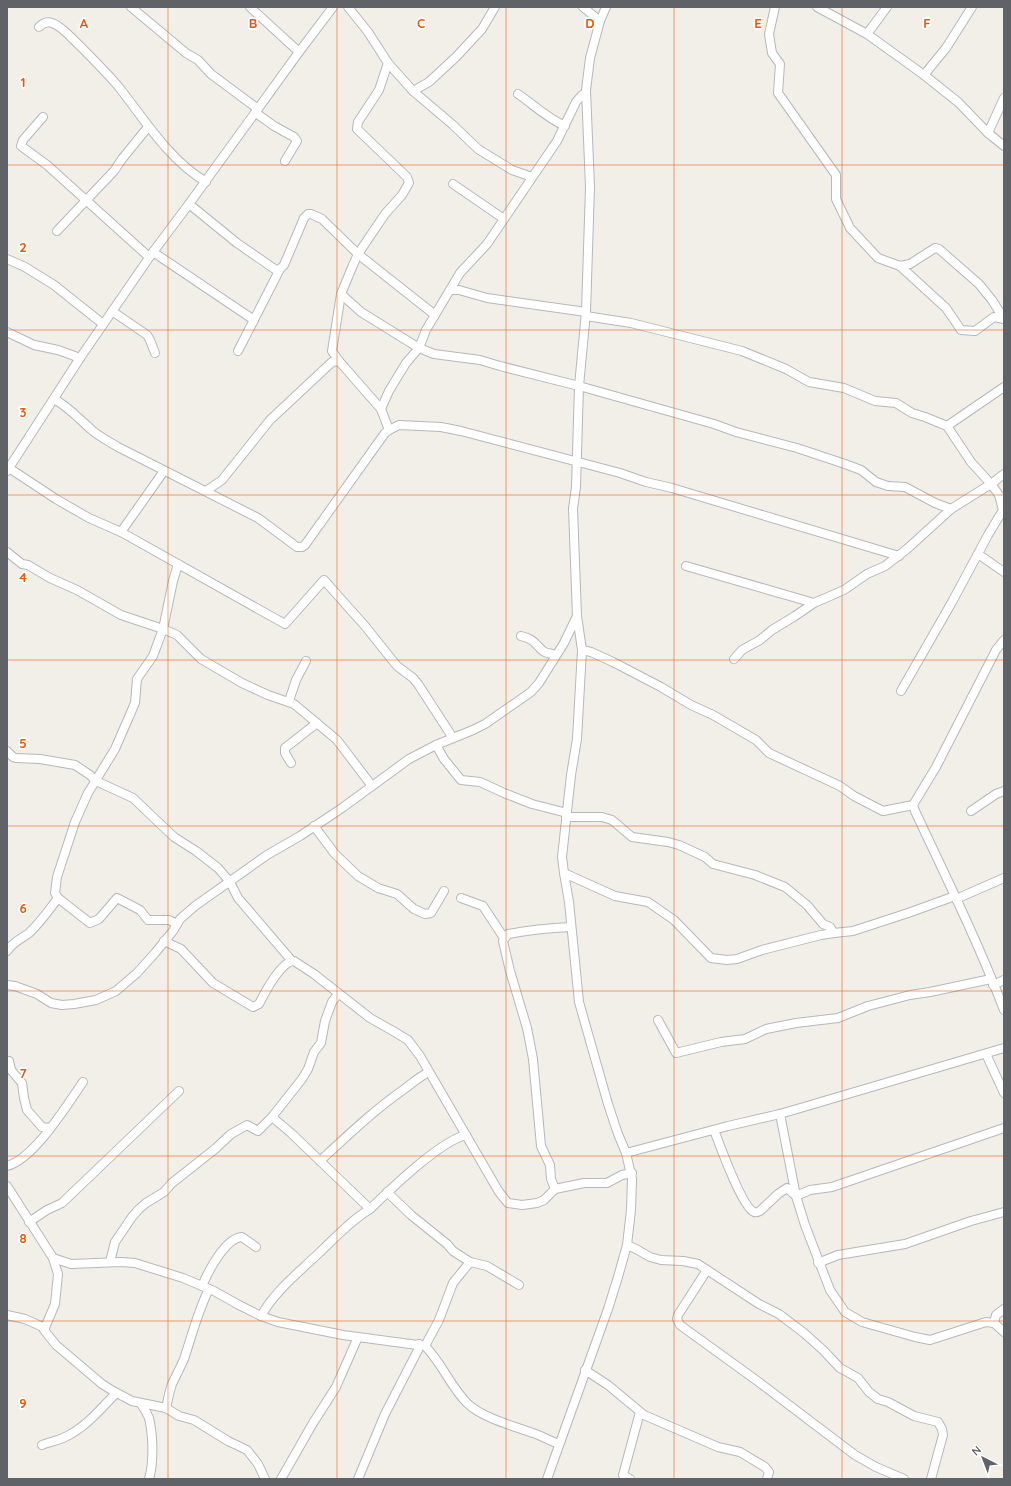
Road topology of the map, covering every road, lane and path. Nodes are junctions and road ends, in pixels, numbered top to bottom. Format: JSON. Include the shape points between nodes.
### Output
{"nodes":[{"id":1,"x":131,"y":7,"type":"edge"},
{"id":2,"x":250,"y":7,"type":"edge"},
{"id":3,"x":333,"y":7,"type":"edge"},
{"id":4,"x":348,"y":7,"type":"edge"},
{"id":5,"x":495,"y":7,"type":"edge"},
{"id":6,"x":583,"y":7,"type":"edge"},
{"id":7,"x":606,"y":7,"type":"edge"},
{"id":8,"x":775,"y":7,"type":"edge"},
{"id":9,"x":817,"y":7,"type":"edge"},
{"id":10,"x":887,"y":7,"type":"edge"},
{"id":11,"x":972,"y":7,"type":"edge"},
{"id":12,"x":600,"y":21,"type":"junction"},
{"id":13,"x":38,"y":27,"type":"dead end"},
{"id":14,"x":867,"y":34,"type":"junction"},
{"id":15,"x":299,"y":52,"type":"junction"},
{"id":16,"x":388,"y":63,"type":"junction"},
{"id":17,"x":924,"y":75,"type":"junction"},
{"id":18,"x":413,"y":91,"type":"junction"},
{"id":19,"x":518,"y":94,"type":"dead end"},
{"id":20,"x":586,"y":94,"type":"junction"},
{"id":21,"x":1004,"y":98,"type":"edge"},
{"id":22,"x":257,"y":111,"type":"junction"},
{"id":23,"x":43,"y":117,"type":"dead end"},
{"id":24,"x":565,"y":126,"type":"junction"},
{"id":25,"x":148,"y":127,"type":"junction"},
{"id":26,"x":988,"y":133,"type":"junction"},
{"id":27,"x":1004,"y":146,"type":"edge"},
{"id":28,"x":285,"y":161,"type":"dead end"},
{"id":29,"x":532,"y":177,"type":"junction"},
{"id":30,"x":206,"y":182,"type":"junction"},
{"id":31,"x":453,"y":184,"type":"dead end"},
{"id":32,"x":87,"y":200,"type":"junction"},
{"id":33,"x":189,"y":204,"type":"junction"},
{"id":34,"x":504,"y":219,"type":"junction"},
{"id":35,"x":56,"y":231,"type":"dead end"},
{"id":36,"x":151,"y":254,"type":"junction"},
{"id":37,"x":358,"y":254,"type":"junction"},
{"id":38,"x":7,"y":259,"type":"edge"},
{"id":39,"x":900,"y":266,"type":"junction"},
{"id":40,"x":280,"y":269,"type":"junction"},
{"id":41,"x":455,"y":282,"type":"junction"},
{"id":42,"x":450,"y":290,"type":"junction"},
{"id":43,"x":459,"y":290,"type":"junction"},
{"id":44,"x":342,"y":294,"type":"junction"},
{"id":45,"x":112,"y":311,"type":"junction"},
{"id":46,"x":586,"y":314,"type":"junction"},
{"id":47,"x":435,"y":315,"type":"junction"},
{"id":48,"x":1004,"y":319,"type":"edge"},
{"id":49,"x":254,"y":320,"type":"junction"},
{"id":50,"x":103,"y":324,"type":"junction"},
{"id":51,"x":7,"y":332,"type":"edge"},
{"id":52,"x":419,"y":348,"type":"junction"},
{"id":53,"x":238,"y":351,"type":"dead end"},
{"id":54,"x":155,"y":353,"type":"dead end"},
{"id":55,"x":80,"y":358,"type":"junction"},
{"id":56,"x":336,"y":362,"type":"junction"},
{"id":57,"x":579,"y":386,"type":"junction"},
{"id":58,"x":1004,"y":387,"type":"edge"},
{"id":59,"x":54,"y":399,"type":"junction"},
{"id":60,"x":381,"y":409,"type":"junction"},
{"id":61,"x":947,"y":426,"type":"junction"},
{"id":62,"x":389,"y":430,"type":"junction"},
{"id":63,"x":576,"y":461,"type":"junction"},
{"id":64,"x":8,"y":470,"type":"edge"},
{"id":65,"x":164,"y":471,"type":"junction"},
{"id":66,"x":1004,"y":474,"type":"edge"},
{"id":67,"x":991,"y":484,"type":"junction"},
{"id":68,"x":206,"y":491,"type":"junction"},
{"id":69,"x":951,"y":509,"type":"junction"},
{"id":70,"x":121,"y":532,"type":"junction"},
{"id":71,"x":7,"y":552,"type":"edge"},
{"id":72,"x":978,"y":554,"type":"junction"},
{"id":73,"x":899,"y":556,"type":"junction"},
{"id":74,"x":178,"y":564,"type":"junction"},
{"id":75,"x":686,"y":566,"type":"dead end"},
{"id":76,"x":1004,"y":572,"type":"edge"},
{"id":77,"x":814,"y":603,"type":"junction"},
{"id":78,"x":577,"y":616,"type":"junction"},
{"id":79,"x":162,"y":629,"type":"junction"},
{"id":80,"x":521,"y":636,"type":"dead end"},
{"id":81,"x":1004,"y":640,"type":"edge"},
{"id":82,"x":564,"y":643,"type":"junction"},
{"id":83,"x":581,"y":646,"type":"junction"},
{"id":84,"x":555,"y":655,"type":"junction"},
{"id":85,"x":734,"y":659,"type":"dead end"},
{"id":86,"x":306,"y":661,"type":"dead end"},
{"id":87,"x":901,"y":691,"type":"dead end"},
{"id":88,"x":290,"y":701,"type":"junction"},
{"id":89,"x":318,"y":723,"type":"junction"},
{"id":90,"x":453,"y":738,"type":"junction"},
{"id":91,"x":432,"y":746,"type":"junction"},
{"id":92,"x":7,"y":751,"type":"edge"},
{"id":93,"x":291,"y":763,"type":"dead end"},
{"id":94,"x":96,"y":781,"type":"junction"},
{"id":95,"x":372,"y":786,"type":"junction"},
{"id":96,"x":1004,"y":791,"type":"edge"},
{"id":97,"x":913,"y":804,"type":"junction"},
{"id":98,"x":971,"y":811,"type":"dead end"},
{"id":99,"x":567,"y":815,"type":"junction"},
{"id":100,"x":314,"y":826,"type":"junction"},
{"id":101,"x":564,"y":873,"type":"junction"},
{"id":102,"x":1004,"y":878,"type":"edge"},
{"id":103,"x":230,"y":882,"type":"junction"},
{"id":104,"x":444,"y":891,"type":"dead end"},
{"id":105,"x":956,"y":897,"type":"junction"},
{"id":106,"x":58,"y":898,"type":"junction"},
{"id":107,"x":460,"y":898,"type":"dead end"},
{"id":108,"x":177,"y":924,"type":"junction"},
{"id":109,"x":571,"y":927,"type":"junction"},
{"id":110,"x":834,"y":933,"type":"junction"},
{"id":111,"x":504,"y":938,"type":"junction"},
{"id":112,"x":164,"y":942,"type":"junction"},
{"id":113,"x":7,"y":951,"type":"edge"},
{"id":114,"x":292,"y":961,"type":"junction"},
{"id":115,"x":1004,"y":980,"type":"edge"},
{"id":116,"x":992,"y":982,"type":"junction"},
{"id":117,"x":7,"y":985,"type":"edge"},
{"id":118,"x":338,"y":994,"type":"junction"},
{"id":119,"x":1004,"y":1010,"type":"edge"},
{"id":120,"x":658,"y":1020,"type":"dead end"},
{"id":121,"x":1004,"y":1048,"type":"edge"},
{"id":122,"x":986,"y":1054,"type":"junction"},
{"id":123,"x":7,"y":1061,"type":"edge"},
{"id":124,"x":429,"y":1072,"type":"junction"},
{"id":125,"x":83,"y":1082,"type":"dead end"},
{"id":126,"x":179,"y":1091,"type":"dead end"},
{"id":127,"x":1004,"y":1093,"type":"edge"},
{"id":128,"x":780,"y":1114,"type":"junction"},
{"id":129,"x":272,"y":1117,"type":"junction"},
{"id":130,"x":49,"y":1128,"type":"junction"},
{"id":131,"x":1004,"y":1128,"type":"edge"},
{"id":132,"x":714,"y":1130,"type":"junction"},
{"id":133,"x":466,"y":1135,"type":"junction"},
{"id":134,"x":626,"y":1153,"type":"junction"},
{"id":135,"x":320,"y":1161,"type":"junction"},
{"id":136,"x":7,"y":1166,"type":"edge"},
{"id":137,"x":632,"y":1173,"type":"junction"},
{"id":138,"x":7,"y":1186,"type":"edge"},
{"id":139,"x":555,"y":1189,"type":"junction"},
{"id":140,"x":387,"y":1192,"type":"junction"},
{"id":141,"x":796,"y":1196,"type":"junction"},
{"id":142,"x":370,"y":1209,"type":"junction"},
{"id":143,"x":1004,"y":1212,"type":"edge"},
{"id":144,"x":29,"y":1222,"type":"junction"},
{"id":145,"x":627,"y":1245,"type":"junction"},
{"id":146,"x":256,"y":1247,"type":"dead end"},
{"id":147,"x":53,"y":1258,"type":"junction"},
{"id":148,"x":110,"y":1262,"type":"junction"},
{"id":149,"x":470,"y":1262,"type":"junction"},
{"id":150,"x":818,"y":1262,"type":"junction"},
{"id":151,"x":707,"y":1270,"type":"junction"},
{"id":152,"x":519,"y":1285,"type":"dead end"},
{"id":153,"x":206,"y":1287,"type":"junction"},
{"id":154,"x":1004,"y":1310,"type":"edge"},
{"id":155,"x":7,"y":1315,"type":"edge"},
{"id":156,"x":261,"y":1316,"type":"junction"},
{"id":157,"x":994,"y":1324,"type":"junction"},
{"id":158,"x":45,"y":1328,"type":"junction"},
{"id":159,"x":1004,"y":1332,"type":"edge"},
{"id":160,"x":358,"y":1337,"type":"junction"},
{"id":161,"x":422,"y":1345,"type":"junction"},
{"id":162,"x":585,"y":1370,"type":"junction"},
{"id":163,"x":116,"y":1393,"type":"junction"},
{"id":164,"x":141,"y":1404,"type":"junction"},
{"id":165,"x":162,"y":1408,"type":"junction"},
{"id":166,"x":640,"y":1412,"type":"junction"},
{"id":167,"x":148,"y":1417,"type":"junction"},
{"id":168,"x":559,"y":1444,"type":"junction"},
{"id":169,"x":42,"y":1445,"type":"dead end"},
{"id":170,"x":625,"y":1478,"type":"edge"},
{"id":171,"x":149,"y":1479,"type":"edge"},
{"id":172,"x":265,"y":1479,"type":"edge"},
{"id":173,"x":281,"y":1479,"type":"edge"},
{"id":174,"x":358,"y":1479,"type":"edge"},
{"id":175,"x":547,"y":1479,"type":"edge"},
{"id":176,"x":767,"y":1479,"type":"edge"},
{"id":177,"x":904,"y":1479,"type":"edge"},
{"id":178,"x":931,"y":1479,"type":"edge"}],
"edges":[{"from":1,"to":22,"type":"street"},
{"from":2,"to":15,"type":"street"},
{"from":3,"to":15,"type":"street"},
{"from":4,"to":16,"type":"street"},
{"from":5,"to":18,"type":"street","via":[[482,29],[456,57],[429,82]]},
{"from":6,"to":12,"type":"street"},
{"from":7,"to":12,"type":"street"},
{"from":8,"to":39,"type":"street","via":[[769,34],[772,53],[780,64],[778,93],[836,176],[836,199],[850,228],[878,258]]},
{"from":9,"to":14,"type":"street"},
{"from":10,"to":14,"type":"street"},
{"from":11,"to":17,"type":"street","via":[[946,48]]},
{"from":12,"to":20,"type":"street","via":[[590,58]]},
{"from":13,"to":25,"type":"street","via":[[48,22],[57,25],[105,71]]},
{"from":14,"to":17,"type":"street"},
{"from":15,"to":22,"type":"street"},
{"from":16,"to":18,"type":"street"},
{"from":16,"to":37,"type":"street","via":[[379,90],[358,122],[357,129],[407,176],[409,183]]},
{"from":17,"to":26,"type":"street","via":[[958,102]]},
{"from":18,"to":29,"type":"street","via":[[478,149],[512,170]]},
{"from":19,"to":24,"type":"street","via":[[552,120]]},
{"from":20,"to":24,"type":"street","via":[[576,102]]},
{"from":20,"to":46,"type":"street","via":[[590,187]]},
{"from":21,"to":26,"type":"street"},
{"from":22,"to":28,"type":"street","via":[[297,141]]},
{"from":22,"to":30,"type":"street"},
{"from":23,"to":32,"type":"street","via":[[23,140],[21,146]]},
{"from":24,"to":29,"type":"street"},
{"from":25,"to":30,"type":"street","via":[[182,165]]},
{"from":25,"to":32,"type":"street","via":[[114,171]]},
{"from":26,"to":27,"type":"street"},
{"from":29,"to":34,"type":"street"},
{"from":30,"to":33,"type":"street"},
{"from":31,"to":34,"type":"street"},
{"from":32,"to":35,"type":"street"},
{"from":32,"to":36,"type":"street"},
{"from":33,"to":36,"type":"street"},
{"from":33,"to":40,"type":"street","via":[[272,269]]},
{"from":34,"to":41,"type":"street"},
{"from":36,"to":45,"type":"street"},
{"from":36,"to":49,"type":"street"},
{"from":37,"to":40,"type":"street","via":[[322,219],[308,214],[302,221]]},
{"from":37,"to":44,"type":"street"},
{"from":37,"to":47,"type":"street"},
{"from":38,"to":50,"type":"street","via":[[54,285]]},
{"from":39,"to":48,"type":"street","via":[[946,308],[961,330],[975,331],[994,317]]},
{"from":39,"to":48,"type":"street","via":[[910,264],[935,248],[939,249],[979,284]]},
{"from":40,"to":49,"type":"street"},
{"from":41,"to":42,"type":"street"},
{"from":41,"to":43,"type":"street"},
{"from":42,"to":43,"type":"street"},
{"from":42,"to":47,"type":"street"},
{"from":43,"to":46,"type":"street","via":[[486,298]]},
{"from":44,"to":52,"type":"street","via":[[361,312]]},
{"from":44,"to":56,"type":"street","via":[[332,351]]},
{"from":45,"to":50,"type":"street"},
{"from":45,"to":54,"type":"street","via":[[146,335]]},
{"from":46,"to":57,"type":"street"},
{"from":46,"to":61,"type":"street","via":[[742,351],[809,382],[844,388],[875,401],[896,403],[912,413]]},
{"from":47,"to":52,"type":"street"},
{"from":49,"to":53,"type":"street"},
{"from":50,"to":55,"type":"street"},
{"from":51,"to":55,"type":"street","via":[[34,345]]},
{"from":52,"to":57,"type":"street","via":[[434,354],[490,362]]},
{"from":52,"to":60,"type":"street","via":[[406,363]]},
{"from":55,"to":59,"type":"street"},
{"from":56,"to":60,"type":"street"},
{"from":56,"to":68,"type":"street","via":[[270,420],[222,480]]},
{"from":57,"to":63,"type":"street"},
{"from":57,"to":69,"type":"street","via":[[797,448],[861,470],[876,482],[906,487]]},
{"from":58,"to":61,"type":"street"},
{"from":59,"to":64,"type":"street"},
{"from":59,"to":65,"type":"street","via":[[63,403],[94,432]]},
{"from":60,"to":62,"type":"street"},
{"from":61,"to":67,"type":"street","via":[[971,462]]},
{"from":62,"to":63,"type":"street","via":[[399,425],[441,427]]},
{"from":62,"to":68,"type":"street","via":[[302,547],[292,544],[258,518]]},
{"from":63,"to":73,"type":"street"},
{"from":63,"to":78,"type":"street","via":[[573,509]]},
{"from":64,"to":70,"type":"street","via":[[89,518]]},
{"from":65,"to":68,"type":"street"},
{"from":65,"to":70,"type":"street"},
{"from":66,"to":67,"type":"street"},
{"from":67,"to":69,"type":"street"},
{"from":67,"to":72,"type":"street","via":[[999,496],[1003,510]]},
{"from":69,"to":73,"type":"street"},
{"from":70,"to":74,"type":"street"},
{"from":71,"to":79,"type":"street","via":[[22,564],[77,590],[121,615]]},
{"from":72,"to":76,"type":"street"},
{"from":72,"to":87,"type":"street"},
{"from":73,"to":77,"type":"street","via":[[844,590]]},
{"from":74,"to":79,"type":"street"},
{"from":74,"to":90,"type":"street","via":[[285,624],[324,580],[397,666],[418,684]]},
{"from":75,"to":77,"type":"street"},
{"from":77,"to":85,"type":"street","via":[[742,650]]},
{"from":78,"to":82,"type":"street"},
{"from":78,"to":83,"type":"street"},
{"from":79,"to":88,"type":"street","via":[[177,635],[201,660],[268,695]]},
{"from":79,"to":94,"type":"street","via":[[153,656],[137,679],[135,703],[115,749]]},
{"from":80,"to":84,"type":"street","via":[[533,640],[544,651]]},
{"from":81,"to":97,"type":"street","via":[[996,650],[936,767]]},
{"from":82,"to":83,"type":"street"},
{"from":82,"to":84,"type":"street"},
{"from":83,"to":97,"type":"street","via":[[713,715],[756,740],[770,753],[840,786],[883,811]]},
{"from":83,"to":99,"type":"street","via":[[577,739]]},
{"from":84,"to":90,"type":"street","via":[[539,683],[522,699],[485,724]]},
{"from":86,"to":88,"type":"street","via":[[296,680]]},
{"from":88,"to":89,"type":"street"},
{"from":89,"to":93,"type":"street","via":[[285,748],[285,754]]},
{"from":89,"to":95,"type":"street","via":[[338,740]]},
{"from":90,"to":91,"type":"street"},
{"from":91,"to":95,"type":"street"},
{"from":91,"to":99,"type":"street","via":[[461,780],[480,782],[526,802]]},
{"from":92,"to":94,"type":"street","via":[[16,758],[75,765]]},
{"from":94,"to":103,"type":"street","via":[[133,798],[174,837],[218,868]]},
{"from":94,"to":106,"type":"street","via":[[75,822],[58,877],[55,893]]},
{"from":95,"to":100,"type":"street"},
{"from":96,"to":98,"type":"street"},
{"from":97,"to":105,"type":"street"},
{"from":99,"to":101,"type":"street","via":[[562,857]]},
{"from":99,"to":110,"type":"street","via":[[612,820],[632,837],[679,845],[713,864],[755,875],[785,887]]},
{"from":100,"to":103,"type":"street"},
{"from":100,"to":104,"type":"street","via":[[335,854],[358,876],[378,888],[397,894],[414,909],[425,914],[431,913]]},
{"from":101,"to":109,"type":"street"},
{"from":101,"to":110,"type":"street","via":[[615,896],[648,902],[674,920],[711,958],[737,959],[762,950]]},
{"from":102,"to":105,"type":"street"},
{"from":103,"to":108,"type":"street","via":[[187,912]]},
{"from":103,"to":114,"type":"street","via":[[238,898]]},
{"from":105,"to":110,"type":"street","via":[[853,931]]},
{"from":105,"to":116,"type":"street","via":[[982,952]]},
{"from":106,"to":108,"type":"street","via":[[90,923],[99,919],[117,898],[140,910],[148,920],[169,920]]},
{"from":106,"to":113,"type":"street","via":[[28,933]]},
{"from":107,"to":111,"type":"street","via":[[483,906]]},
{"from":108,"to":112,"type":"street"},
{"from":109,"to":111,"type":"street","via":[[522,931],[508,934]]},
{"from":109,"to":134,"type":"street","via":[[579,1002],[608,1104]]},
{"from":111,"to":139,"type":"street","via":[[503,944],[527,1028],[533,1059],[541,1146],[550,1166]]},
{"from":112,"to":114,"type":"street","via":[[182,950],[213,983],[253,1007],[258,1004],[279,972]]},
{"from":112,"to":117,"type":"street","via":[[137,973],[116,991],[96,1000],[56,1004],[37,994]]},
{"from":114,"to":118,"type":"street","via":[[314,974]]},
{"from":115,"to":116,"type":"street"},
{"from":116,"to":119,"type":"street"},
{"from":116,"to":120,"type":"street","via":[[910,994],[838,1018],[766,1029],[744,1039],[676,1053]]},
{"from":118,"to":124,"type":"street","via":[[370,1018],[408,1040]]},
{"from":118,"to":129,"type":"street","via":[[332,1002],[321,1043],[314,1052],[308,1069]]},
{"from":121,"to":122,"type":"street"},
{"from":122,"to":127,"type":"street"},
{"from":122,"to":128,"type":"street"},
{"from":123,"to":130,"type":"street","via":[[22,1083],[27,1110],[42,1127]]},
{"from":124,"to":133,"type":"street"},
{"from":124,"to":135,"type":"street","via":[[418,1077],[388,1100]]},
{"from":125,"to":130,"type":"street"},
{"from":126,"to":144,"type":"street","via":[[62,1203]]},
{"from":128,"to":132,"type":"street"},
{"from":128,"to":141,"type":"street"},
{"from":129,"to":135,"type":"street"},
{"from":129,"to":148,"type":"street","via":[[258,1131],[247,1125],[231,1134],[132,1217],[115,1242]]},
{"from":130,"to":136,"type":"street","via":[[23,1157]]},
{"from":131,"to":141,"type":"street","via":[[832,1187],[810,1190]]},
{"from":132,"to":134,"type":"street"},
{"from":132,"to":141,"type":"street","via":[[736,1184],[753,1212],[760,1211],[787,1188]]},
{"from":133,"to":139,"type":"street","via":[[508,1203],[537,1203]]},
{"from":133,"to":140,"type":"street","via":[[432,1154]]},
{"from":134,"to":137,"type":"street"},
{"from":135,"to":142,"type":"street"},
{"from":137,"to":139,"type":"street","via":[[607,1183],[584,1183]]},
{"from":137,"to":145,"type":"street"},
{"from":138,"to":144,"type":"street"},
{"from":140,"to":142,"type":"street"},
{"from":140,"to":149,"type":"street","via":[[453,1251]]},
{"from":141,"to":150,"type":"street"},
{"from":142,"to":156,"type":"street","via":[[337,1234],[289,1281],[269,1302]]},
{"from":143,"to":150,"type":"street","via":[[905,1244],[838,1255]]},
{"from":144,"to":147,"type":"street"},
{"from":145,"to":151,"type":"street","via":[[650,1258],[693,1262]]},
{"from":145,"to":162,"type":"street","via":[[608,1309]]},
{"from":146,"to":153,"type":"street","via":[[242,1237],[235,1239],[208,1271]]},
{"from":147,"to":148,"type":"street","via":[[70,1264]]},
{"from":147,"to":158,"type":"street","via":[[58,1281],[55,1304]]},
{"from":148,"to":153,"type":"street","via":[[135,1263]]},
{"from":149,"to":152,"type":"street","via":[[487,1266]]},
{"from":149,"to":161,"type":"street","via":[[453,1283],[439,1320]]},
{"from":150,"to":157,"type":"street","via":[[839,1305],[848,1315],[862,1322],[930,1340],[977,1324]]},
{"from":151,"to":177,"type":"street","via":[[678,1315],[680,1325],[855,1455]]},
{"from":151,"to":178,"type":"street","via":[[779,1314],[804,1333],[840,1368],[858,1378],[878,1399],[914,1416],[938,1422],[943,1435]]},
{"from":153,"to":156,"type":"street"},
{"from":153,"to":165,"type":"street","via":[[182,1364]]},
{"from":154,"to":157,"type":"street","via":[[996,1315]]},
{"from":155,"to":158,"type":"street","via":[[26,1319]]},
{"from":156,"to":160,"type":"street","via":[[305,1328]]},
{"from":157,"to":159,"type":"street"},
{"from":158,"to":163,"type":"street","via":[[45,1333],[56,1345]]},
{"from":160,"to":161,"type":"street"},
{"from":160,"to":173,"type":"street","via":[[336,1387]]},
{"from":161,"to":168,"type":"street","via":[[434,1354],[447,1376],[472,1408],[507,1425]]},
{"from":161,"to":174,"type":"street","via":[[385,1414]]},
{"from":162,"to":166,"type":"street","via":[[608,1385]]},
{"from":162,"to":168,"type":"street"},
{"from":163,"to":164,"type":"street"},
{"from":163,"to":169,"type":"street","via":[[77,1430]]},
{"from":164,"to":165,"type":"street"},
{"from":164,"to":167,"type":"street"},
{"from":165,"to":167,"type":"street"},
{"from":165,"to":172,"type":"street","via":[[194,1420],[247,1450]]},
{"from":166,"to":170,"type":"street"},
{"from":166,"to":176,"type":"street","via":[[718,1447],[740,1452],[768,1469]]},
{"from":167,"to":171,"type":"street","via":[[153,1459]]},
{"from":168,"to":175,"type":"street"}]}
